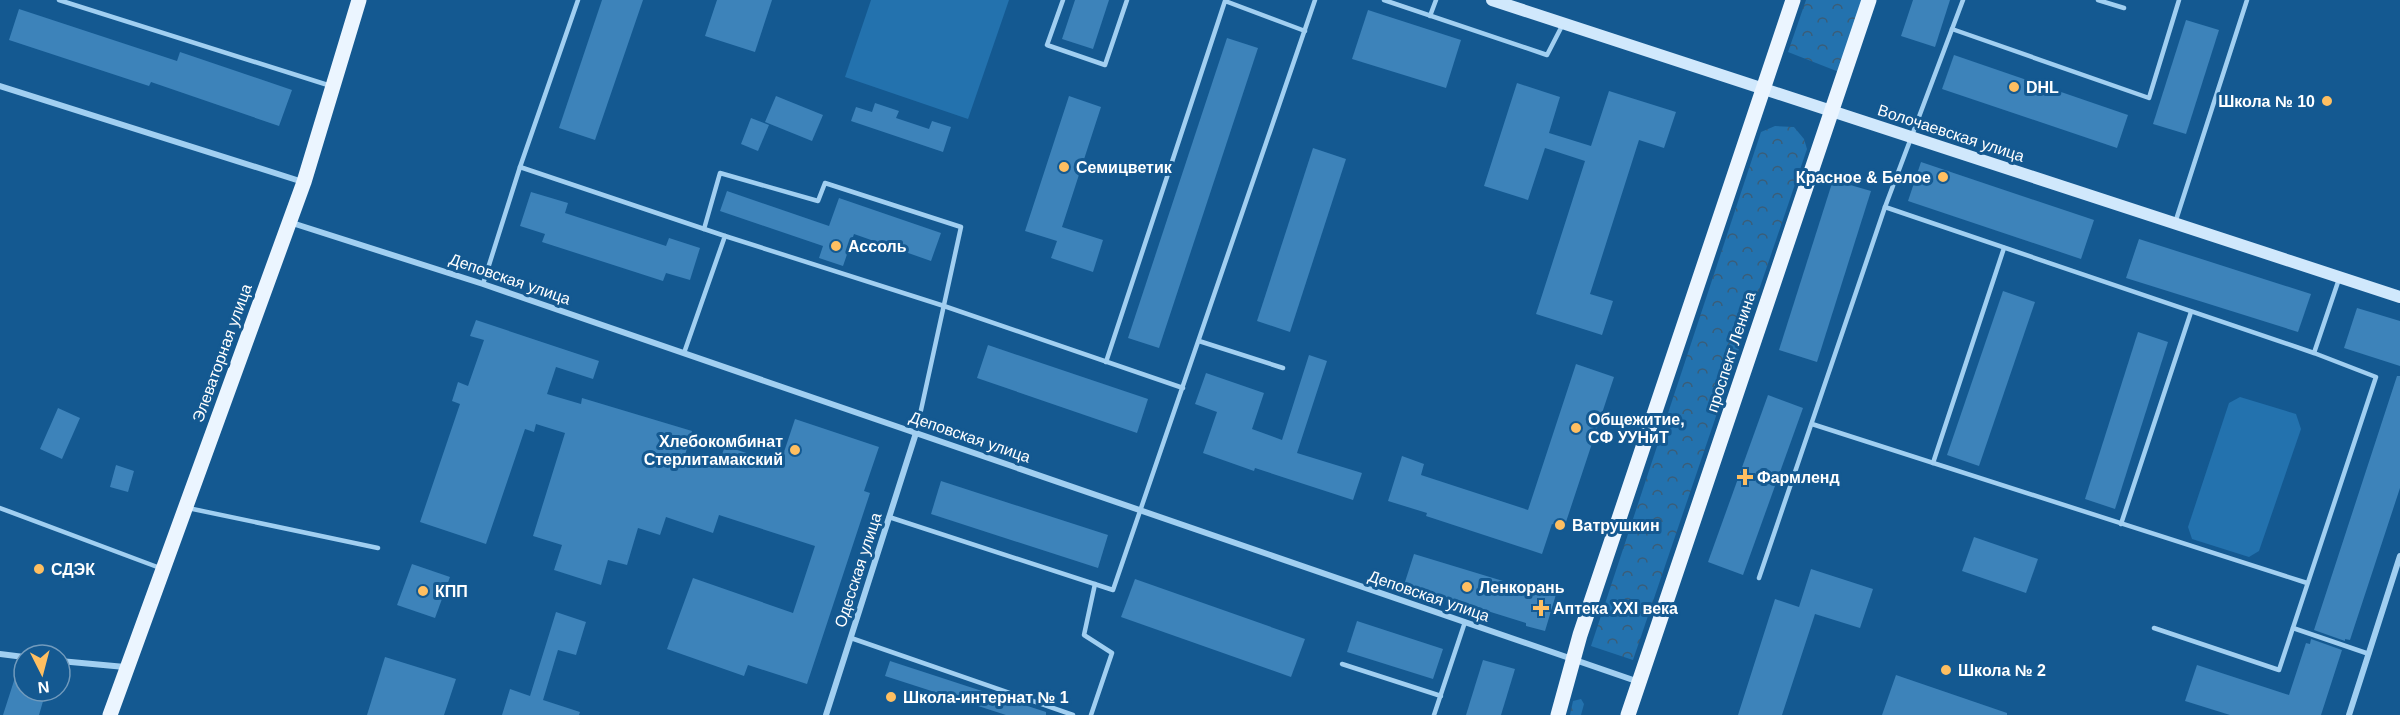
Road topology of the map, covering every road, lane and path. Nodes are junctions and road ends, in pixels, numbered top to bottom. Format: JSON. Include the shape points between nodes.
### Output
{"nodes":[{"id":1,"x":59,"y":0,"type":"edge"},
{"id":2,"x":359,"y":0,"type":"edge"},
{"id":3,"x":578,"y":0,"type":"edge"},
{"id":4,"x":1063,"y":0,"type":"edge"},
{"id":5,"x":1127,"y":0,"type":"edge"},
{"id":6,"x":1315,"y":0,"type":"edge"},
{"id":7,"x":1384,"y":0,"type":"edge"},
{"id":8,"x":1436,"y":0,"type":"edge"},
{"id":9,"x":1492,"y":0,"type":"edge"},
{"id":10,"x":1793,"y":0,"type":"edge"},
{"id":11,"x":1869,"y":0,"type":"edge"},
{"id":12,"x":1963,"y":0,"type":"edge"},
{"id":13,"x":2098,"y":0,"type":"edge"},
{"id":14,"x":2179,"y":0,"type":"edge"},
{"id":15,"x":2247,"y":0,"type":"edge"},
{"id":16,"x":1223,"y":1,"type":"edge"},
{"id":17,"x":2124,"y":8,"type":"dead end"},
{"id":18,"x":1430,"y":16,"type":"junction"},
{"id":19,"x":1563,"y":23,"type":"junction"},
{"id":20,"x":1952,"y":29,"type":"junction"},
{"id":21,"x":1305,"y":31,"type":"junction"},
{"id":22,"x":332,"y":86,"type":"junction"},
{"id":23,"x":0,"y":87,"type":"edge"},
{"id":24,"x":1762,"y":89,"type":"junction"},
{"id":25,"x":1831,"y":111,"type":"junction"},
{"id":26,"x":1911,"y":137,"type":"junction"},
{"id":27,"x":520,"y":167,"type":"junction"},
{"id":28,"x":303,"y":182,"type":"junction"},
{"id":29,"x":1885,"y":207,"type":"junction"},
{"id":30,"x":289,"y":222,"type":"junction"},
{"id":31,"x":2175,"y":224,"type":"junction"},
{"id":32,"x":704,"y":229,"type":"junction"},
{"id":33,"x":725,"y":236,"type":"junction"},
{"id":34,"x":2004,"y":248,"type":"junction"},
{"id":35,"x":2339,"y":277,"type":"junction"},
{"id":36,"x":483,"y":284,"type":"junction"},
{"id":37,"x":2400,"y":297,"type":"edge"},
{"id":38,"x":944,"y":306,"type":"junction"},
{"id":39,"x":2191,"y":312,"type":"junction"},
{"id":40,"x":1199,"y":341,"type":"junction"},
{"id":41,"x":684,"y":353,"type":"junction"},
{"id":42,"x":2314,"y":353,"type":"junction"},
{"id":43,"x":1106,"y":362,"type":"junction"},
{"id":44,"x":1283,"y":368,"type":"dead end"},
{"id":45,"x":1183,"y":388,"type":"junction"},
{"id":46,"x":1812,"y":424,"type":"junction"},
{"id":47,"x":916,"y":433,"type":"junction"},
{"id":48,"x":1933,"y":463,"type":"junction"},
{"id":49,"x":185,"y":507,"type":"junction"},
{"id":50,"x":0,"y":508,"type":"edge"},
{"id":51,"x":1141,"y":511,"type":"junction"},
{"id":52,"x":889,"y":517,"type":"junction"},
{"id":53,"x":2121,"y":524,"type":"junction"},
{"id":54,"x":378,"y":548,"type":"dead end"},
{"id":55,"x":2400,"y":556,"type":"edge"},
{"id":56,"x":163,"y":569,"type":"junction"},
{"id":57,"x":1759,"y":578,"type":"dead end"},
{"id":58,"x":1095,"y":584,"type":"junction"},
{"id":59,"x":2307,"y":584,"type":"junction"},
{"id":60,"x":1465,"y":622,"type":"junction"},
{"id":61,"x":2154,"y":628,"type":"dead end"},
{"id":62,"x":2293,"y":628,"type":"junction"},
{"id":63,"x":850,"y":638,"type":"junction"},
{"id":64,"x":2369,"y":654,"type":"junction"},
{"id":65,"x":1572,"y":661,"type":"junction"},
{"id":66,"x":72,"y":662,"type":"edge"},
{"id":67,"x":1342,"y":664,"type":"dead end"},
{"id":68,"x":126,"y":668,"type":"junction"},
{"id":69,"x":1640,"y":682,"type":"junction"},
{"id":70,"x":1441,"y":696,"type":"junction"},
{"id":71,"x":110,"y":715,"type":"edge"},
{"id":72,"x":826,"y":715,"type":"edge"},
{"id":73,"x":1073,"y":715,"type":"edge"},
{"id":74,"x":1091,"y":715,"type":"edge"},
{"id":75,"x":1434,"y":715,"type":"edge"},
{"id":76,"x":1558,"y":715,"type":"edge"},
{"id":77,"x":1628,"y":715,"type":"edge"},
{"id":78,"x":2349,"y":715,"type":"edge"}],
"edges":[{"from":1,"to":22,"type":"lane"},
{"from":2,"to":22,"type":"main road","name":"Элеваторная улица"},
{"from":3,"to":27,"type":"lane"},
{"from":4,"to":5,"type":"lane","via":[[1047,45],[1105,65]]},
{"from":6,"to":21,"type":"lane"},
{"from":7,"to":18,"type":"lane"},
{"from":8,"to":18,"type":"lane"},
{"from":9,"to":19,"type":"street","name":"Волочаевская улица"},
{"from":10,"to":24,"type":"main road"},
{"from":11,"to":25,"type":"main road","name":"проспект Ленина"},
{"from":12,"to":20,"type":"lane"},
{"from":13,"to":17,"type":"lane"},
{"from":14,"to":20,"type":"lane","via":[[2149,98]]},
{"from":15,"to":31,"type":"lane"},
{"from":16,"to":21,"type":"lane"},
{"from":16,"to":43,"type":"lane"},
{"from":18,"to":19,"type":"lane","via":[[1548,55]]},
{"from":19,"to":24,"type":"street","name":"Волочаевская улица"},
{"from":20,"to":26,"type":"lane"},
{"from":21,"to":40,"type":"lane"},
{"from":22,"to":28,"type":"main road","name":"Элеваторная улица"},
{"from":23,"to":28,"type":"street"},
{"from":24,"to":25,"type":"street","name":"Волочаевская улица"},
{"from":24,"to":65,"type":"main road"},
{"from":25,"to":26,"type":"street","name":"Волочаевская улица"},
{"from":25,"to":69,"type":"main road","name":"проспект Ленина"},
{"from":26,"to":29,"type":"lane"},
{"from":26,"to":31,"type":"street","name":"Волочаевская улица"},
{"from":27,"to":32,"type":"lane"},
{"from":27,"to":36,"type":"lane"},
{"from":28,"to":30,"type":"main road","name":"Элеваторная улица"},
{"from":29,"to":34,"type":"lane"},
{"from":29,"to":46,"type":"lane"},
{"from":30,"to":36,"type":"street","name":"Деповская улица"},
{"from":30,"to":49,"type":"main road","name":"Элеваторная улица"},
{"from":31,"to":35,"type":"street","name":"Волочаевская улица"},
{"from":32,"to":33,"type":"lane"},
{"from":32,"to":38,"type":"lane","via":[[720,172],[818,201],[825,183],[961,227]]},
{"from":33,"to":38,"type":"lane"},
{"from":33,"to":41,"type":"lane"},
{"from":34,"to":39,"type":"lane"},
{"from":34,"to":48,"type":"lane"},
{"from":35,"to":37,"type":"street","name":"Волочаевская улица"},
{"from":35,"to":42,"type":"lane"},
{"from":36,"to":41,"type":"street","name":"Деповская улица"},
{"from":38,"to":43,"type":"lane"},
{"from":38,"to":47,"type":"lane"},
{"from":39,"to":42,"type":"lane"},
{"from":39,"to":53,"type":"lane"},
{"from":40,"to":44,"type":"lane"},
{"from":40,"to":45,"type":"lane"},
{"from":41,"to":47,"type":"street","name":"Деповская улица"},
{"from":42,"to":59,"type":"lane","via":[[2376,377]]},
{"from":43,"to":45,"type":"lane"},
{"from":45,"to":51,"type":"lane"},
{"from":46,"to":48,"type":"lane"},
{"from":46,"to":57,"type":"lane"},
{"from":47,"to":51,"type":"street","name":"Деповская улица"},
{"from":47,"to":52,"type":"street","name":"Одесская улица"},
{"from":48,"to":53,"type":"lane"},
{"from":49,"to":54,"type":"lane"},
{"from":49,"to":56,"type":"main road","name":"Элеваторная улица"},
{"from":50,"to":56,"type":"lane"},
{"from":51,"to":58,"type":"lane","via":[[1113,590]]},
{"from":51,"to":60,"type":"street","name":"Деповская улица"},
{"from":52,"to":58,"type":"lane"},
{"from":52,"to":63,"type":"street","name":"Одесская улица"},
{"from":53,"to":59,"type":"lane"},
{"from":55,"to":64,"type":"street"},
{"from":56,"to":68,"type":"main road","name":"Элеваторная улица"},
{"from":58,"to":74,"type":"lane","via":[[1084,635],[1112,653]]},
{"from":59,"to":62,"type":"lane"},
{"from":60,"to":65,"type":"street","name":"Деповская улица"},
{"from":60,"to":70,"type":"lane"},
{"from":61,"to":62,"type":"lane","via":[[2279,670]]},
{"from":62,"to":64,"type":"lane"},
{"from":63,"to":72,"type":"street","name":"Одесская улица"},
{"from":63,"to":73,"type":"lane"},
{"from":64,"to":78,"type":"street"},
{"from":65,"to":69,"type":"street","name":"Деповская улица"},
{"from":65,"to":76,"type":"main road"},
{"from":66,"to":68,"type":"street"},
{"from":67,"to":70,"type":"lane"},
{"from":68,"to":71,"type":"main road","name":"Элеваторная улица"},
{"from":69,"to":77,"type":"main road","name":"проспект Ленина"},
{"from":70,"to":75,"type":"lane"}]}
